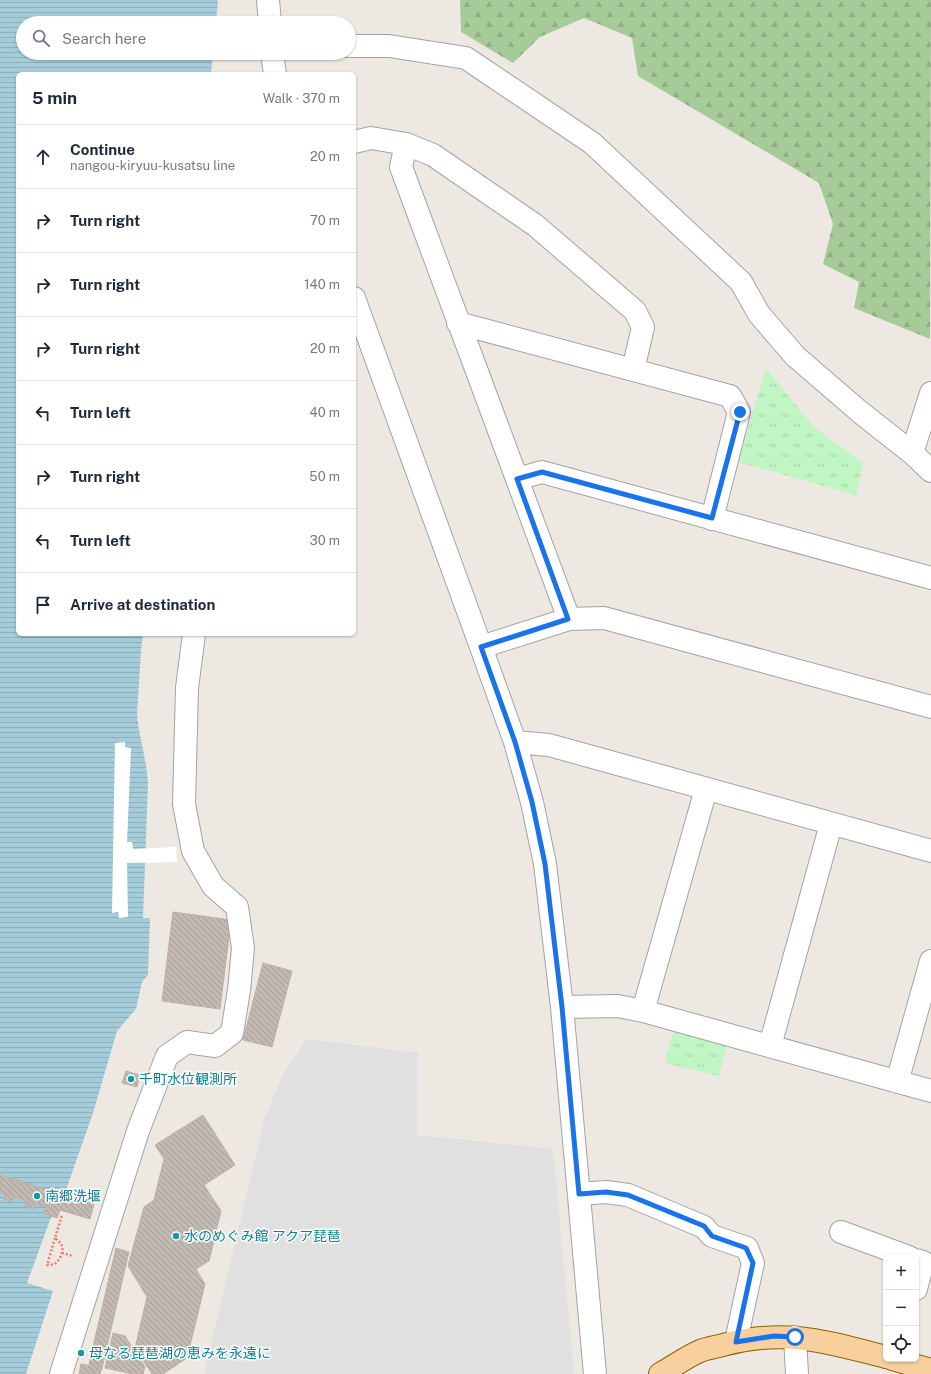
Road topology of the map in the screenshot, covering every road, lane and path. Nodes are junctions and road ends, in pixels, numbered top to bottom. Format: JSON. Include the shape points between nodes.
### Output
{"nodes":[{"id":1,"x":268,"y":0,"type":"edge"},
{"id":2,"x":269,"y":16,"type":"edge"},
{"id":3,"x":356,"y":46,"type":"edge"},
{"id":4,"x":273,"y":60,"type":"edge"},
{"id":5,"x":275,"y":72,"type":"edge"},
{"id":6,"x":356,"y":142,"type":"edge"},
{"id":7,"x":406,"y":144,"type":"junction"},
{"id":8,"x":356,"y":303,"type":"edge"},
{"id":9,"x":458,"y":323,"type":"junction"},
{"id":10,"x":633,"y":370,"type":"junction"},
{"id":11,"x":931,"y":393,"type":"edge"},
{"id":12,"x":912,"y":453,"type":"junction"},
{"id":13,"x":931,"y":471,"type":"edge"},
{"id":14,"x":517,"y":479,"type":"junction"},
{"id":15,"x":712,"y":518,"type":"junction"},
{"id":16,"x":931,"y":578,"type":"edge"},
{"id":17,"x":568,"y":619,"type":"junction"},
{"id":18,"x":194,"y":636,"type":"edge"},
{"id":19,"x":481,"y":647,"type":"junction"},
{"id":20,"x":931,"y":707,"type":"edge"},
{"id":21,"x":515,"y":742,"type":"junction"},
{"id":22,"x":706,"y":789,"type":"junction"},
{"id":23,"x":832,"y":824,"type":"junction"},
{"id":24,"x":931,"y":851,"type":"edge"},
{"id":25,"x":931,"y":961,"type":"edge"},
{"id":26,"x":562,"y":1007,"type":"junction"},
{"id":27,"x":643,"y":1011,"type":"junction"},
{"id":28,"x":770,"y":1046,"type":"junction"},
{"id":29,"x":897,"y":1082,"type":"junction"},
{"id":30,"x":931,"y":1091,"type":"edge"},
{"id":31,"x":579,"y":1194,"type":"junction"},
{"id":32,"x":62,"y":1215,"type":"dead end"},
{"id":33,"x":842,"y":1232,"type":"dead end"},
{"id":34,"x":55,"y":1238,"type":"junction"},
{"id":35,"x":62,"y":1253,"type":"junction"},
{"id":36,"x":901,"y":1254,"type":"edge"},
{"id":37,"x":70,"y":1255,"type":"dead end"},
{"id":38,"x":919,"y":1261,"type":"edge"},
{"id":39,"x":919,"y":1277,"type":"edge"},
{"id":40,"x":795,"y":1337,"type":"junction"},
{"id":41,"x":736,"y":1342,"type":"junction"},
{"id":42,"x":883,"y":1356,"type":"edge"},
{"id":43,"x":903,"y":1362,"type":"edge"},
{"id":44,"x":931,"y":1370,"type":"edge"},
{"id":45,"x":61,"y":1374,"type":"edge"},
{"id":46,"x":595,"y":1374,"type":"edge"},
{"id":47,"x":660,"y":1374,"type":"edge"},
{"id":48,"x":797,"y":1374,"type":"edge"}],
"edges":[{"from":1,"to":2,"type":"street"},
{"from":3,"to":12,"type":"street","via":[[389,46],[466,58],[592,143],[741,282],[758,314],[795,356]]},
{"from":4,"to":5,"type":"street"},
{"from":6,"to":7,"type":"street","via":[[371,138]]},
{"from":7,"to":9,"type":"street","via":[[400,167]]},
{"from":7,"to":10,"type":"street","via":[[433,155],[535,225],[635,310],[643,327]]},
{"from":8,"to":19,"type":"street"},
{"from":9,"to":10,"type":"street"},
{"from":9,"to":14,"type":"street"},
{"from":10,"to":15,"type":"street","via":[[730,396],[740,412]]},
{"from":11,"to":12,"type":"street"},
{"from":12,"to":13,"type":"street"},
{"from":14,"to":15,"type":"street","via":[[542,472]]},
{"from":14,"to":17,"type":"street"},
{"from":15,"to":16,"type":"street"},
{"from":17,"to":19,"type":"street"},
{"from":17,"to":20,"type":"street","via":[[604,618]]},
{"from":18,"to":45,"type":"street","via":[[187,688],[184,804],[193,851],[213,886],[237,906],[243,948],[232,1033],[215,1046],[187,1042],[167,1056],[138,1131]]},
{"from":19,"to":21,"type":"street"},
{"from":21,"to":22,"type":"street","via":[[549,745]]},
{"from":21,"to":26,"type":"street","via":[[532,802],[545,864]]},
{"from":22,"to":23,"type":"street"},
{"from":22,"to":27,"type":"street"},
{"from":23,"to":24,"type":"street"},
{"from":23,"to":28,"type":"street"},
{"from":25,"to":29,"type":"street"},
{"from":26,"to":27,"type":"street","via":[[618,1006]]},
{"from":26,"to":31,"type":"street"},
{"from":27,"to":28,"type":"street"},
{"from":28,"to":29,"type":"street"},
{"from":29,"to":30,"type":"street"},
{"from":31,"to":41,"type":"street","via":[[606,1192],[628,1195],[704,1226],[712,1236],[746,1248],[753,1263]]},
{"from":31,"to":46,"type":"street"},
{"from":32,"to":34,"type":"path"},
{"from":33,"to":36,"type":"street"},
{"from":34,"to":35,"type":"path","via":[[63,1249]]},
{"from":34,"to":35,"type":"path","via":[[47,1265],[53,1265]]},
{"from":35,"to":37,"type":"path"},
{"from":38,"to":39,"type":"street","via":[[923,1262]]},
{"from":40,"to":41,"type":"main road","via":[[774,1336]]},
{"from":40,"to":42,"type":"main road","via":[[829,1342]]},
{"from":40,"to":48,"type":"street"},
{"from":41,"to":47,"type":"main road","via":[[700,1351]]},
{"from":43,"to":44,"type":"main road"}]}
